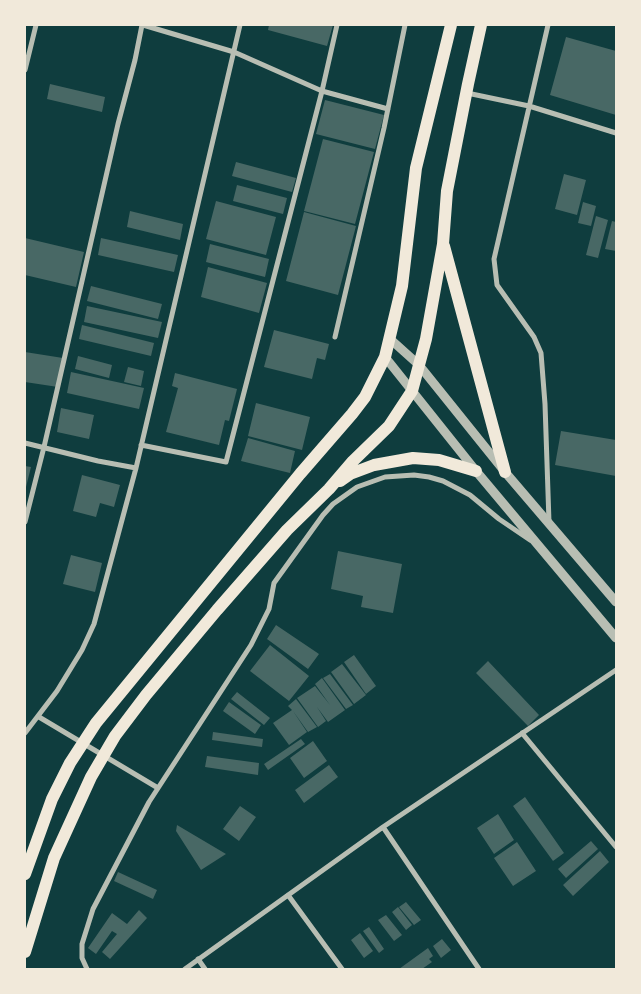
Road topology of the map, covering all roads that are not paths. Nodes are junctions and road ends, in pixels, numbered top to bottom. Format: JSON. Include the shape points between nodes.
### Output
{"nodes":[{"id":1,"x":36,"y":25,"type":"edge"},
{"id":2,"x":142,"y":25,"type":"edge"},
{"id":3,"x":240,"y":25,"type":"edge"},
{"id":4,"x":337,"y":25,"type":"edge"},
{"id":5,"x":405,"y":25,"type":"edge"},
{"id":6,"x":451,"y":25,"type":"edge"},
{"id":7,"x":481,"y":25,"type":"edge"},
{"id":8,"x":548,"y":25,"type":"edge"},
{"id":9,"x":234,"y":52,"type":"junction"},
{"id":10,"x":25,"y":70,"type":"edge"},
{"id":11,"x":322,"y":91,"type":"junction"},
{"id":12,"x":466,"y":92,"type":"junction"},
{"id":13,"x":529,"y":106,"type":"junction"},
{"id":14,"x":388,"y":109,"type":"junction"},
{"id":15,"x":616,"y":133,"type":"edge"},
{"id":16,"x":443,"y":244,"type":"junction"},
{"id":17,"x":335,"y":337,"type":"dead end"},
{"id":18,"x":389,"y":338,"type":"junction"},
{"id":19,"x":385,"y":357,"type":"junction"},
{"id":20,"x":420,"y":365,"type":"junction"},
{"id":21,"x":412,"y":392,"type":"junction"},
{"id":22,"x":25,"y":443,"type":"edge"},
{"id":23,"x":141,"y":445,"type":"junction"},
{"id":24,"x":44,"y":447,"type":"junction"},
{"id":25,"x":136,"y":468,"type":"junction"},
{"id":26,"x":476,"y":472,"type":"junction"},
{"id":27,"x":505,"y":472,"type":"junction"},
{"id":28,"x":329,"y":489,"type":"junction"},
{"id":29,"x":25,"y":522,"type":"edge"},
{"id":30,"x":549,"y":524,"type":"junction"},
{"id":31,"x":538,"y":544,"type":"junction"},
{"id":32,"x":616,"y":602,"type":"edge"},
{"id":33,"x":616,"y":638,"type":"edge"},
{"id":34,"x":616,"y":670,"type":"edge"},
{"id":35,"x":39,"y":717,"type":"junction"},
{"id":36,"x":25,"y":733,"type":"edge"},
{"id":37,"x":522,"y":733,"type":"junction"},
{"id":38,"x":158,"y":788,"type":"junction"},
{"id":39,"x":383,"y":828,"type":"junction"},
{"id":40,"x":616,"y":847,"type":"edge"},
{"id":41,"x":25,"y":874,"type":"edge"},
{"id":42,"x":288,"y":895,"type":"junction"},
{"id":43,"x":25,"y":952,"type":"edge"},
{"id":44,"x":198,"y":960,"type":"junction"},
{"id":45,"x":87,"y":969,"type":"edge"},
{"id":46,"x":185,"y":969,"type":"edge"},
{"id":47,"x":205,"y":969,"type":"edge"},
{"id":48,"x":342,"y":969,"type":"edge"},
{"id":49,"x":479,"y":969,"type":"edge"}],
"edges":[{"from":1,"to":10,"type":"street"},
{"from":2,"to":9,"type":"street"},
{"from":2,"to":24,"type":"street"},
{"from":3,"to":9,"type":"street"},
{"from":4,"to":11,"type":"street"},
{"from":5,"to":14,"type":"street"},
{"from":6,"to":18,"type":"main road","via":[[416,168],[402,286]]},
{"from":7,"to":12,"type":"main road"},
{"from":8,"to":13,"type":"street"},
{"from":9,"to":11,"type":"street"},
{"from":9,"to":23,"type":"street"},
{"from":11,"to":14,"type":"street"},
{"from":11,"to":23,"type":"street","via":[[226,462]]},
{"from":12,"to":13,"type":"street"},
{"from":12,"to":16,"type":"main road","via":[[446,191]]},
{"from":13,"to":15,"type":"street"},
{"from":13,"to":30,"type":"street","via":[[494,269],[497,285],[534,337],[540,353]]},
{"from":14,"to":17,"type":"street"},
{"from":16,"to":20,"type":"main road"},
{"from":16,"to":27,"type":"main road"},
{"from":18,"to":19,"type":"main road"},
{"from":18,"to":20,"type":"street"},
{"from":19,"to":21,"type":"street"},
{"from":19,"to":41,"type":"main road","via":[[365,397],[352,414],[96,723],[52,799]]},
{"from":20,"to":21,"type":"main road"},
{"from":20,"to":27,"type":"street"},
{"from":21,"to":26,"type":"street"},
{"from":21,"to":28,"type":"main road","via":[[389,426]]},
{"from":22,"to":24,"type":"street"},
{"from":23,"to":25,"type":"street"},
{"from":24,"to":25,"type":"street"},
{"from":24,"to":29,"type":"street"},
{"from":25,"to":35,"type":"street","via":[[94,624],[82,650]]},
{"from":26,"to":28,"type":"main road","via":[[439,460],[400,459],[350,474]]},
{"from":26,"to":31,"type":"street"},
{"from":27,"to":30,"type":"street"},
{"from":28,"to":43,"type":"main road","via":[[287,530],[115,736],[91,778],[54,858]]},
{"from":30,"to":32,"type":"street"},
{"from":31,"to":33,"type":"street"},
{"from":31,"to":38,"type":"street","via":[[518,533],[463,491],[429,477],[385,477],[345,495],[323,515],[274,584],[269,609],[251,645]]},
{"from":34,"to":37,"type":"street"},
{"from":35,"to":36,"type":"street"},
{"from":35,"to":38,"type":"street"},
{"from":37,"to":39,"type":"street"},
{"from":37,"to":40,"type":"street"},
{"from":38,"to":45,"type":"street","via":[[93,909],[82,944],[82,958]]},
{"from":39,"to":42,"type":"street"},
{"from":39,"to":49,"type":"street"},
{"from":42,"to":44,"type":"street"},
{"from":42,"to":48,"type":"street"},
{"from":44,"to":46,"type":"street"},
{"from":44,"to":47,"type":"street"}]}
